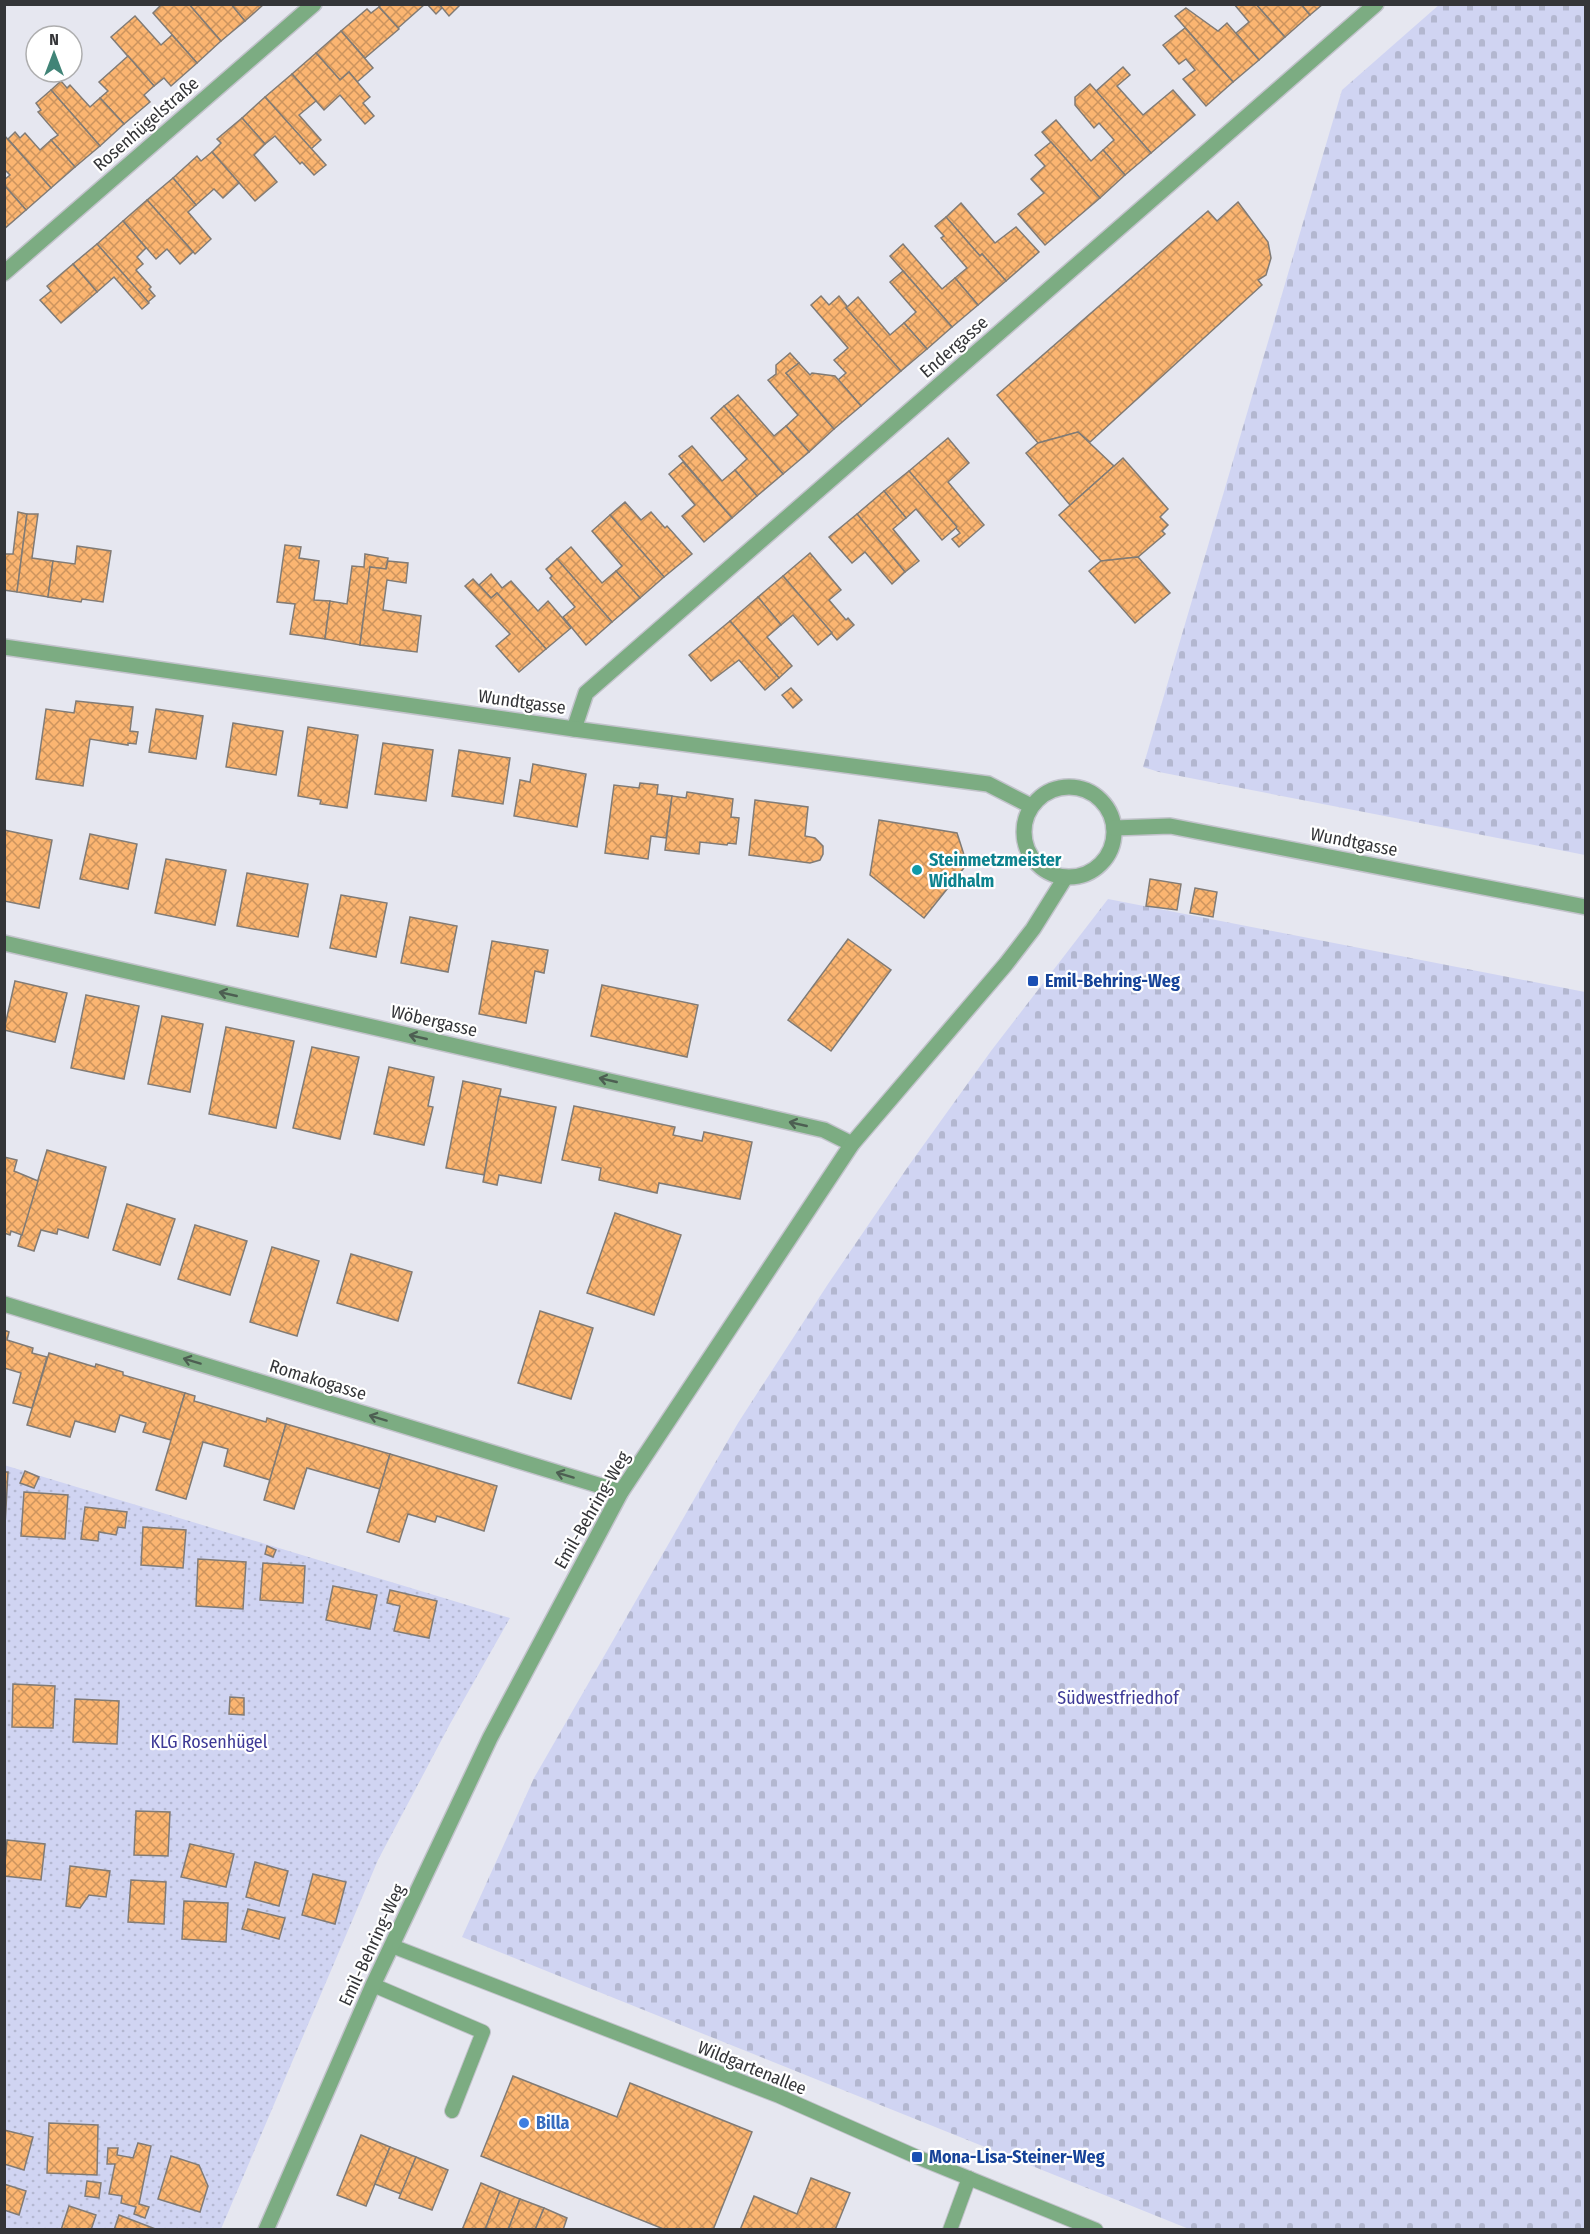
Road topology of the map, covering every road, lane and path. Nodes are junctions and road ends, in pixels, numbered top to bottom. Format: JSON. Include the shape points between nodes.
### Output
{"nodes":[{"id":1,"x":314,"y":4,"type":"edge"},
{"id":2,"x":1376,"y":4,"type":"edge"},
{"id":3,"x":4,"y":273,"type":"edge"},
{"id":4,"x":4,"y":647,"type":"edge"},
{"id":5,"x":574,"y":729,"type":"junction"},
{"id":6,"x":1031,"y":806,"type":"junction"},
{"id":7,"x":1114,"y":828,"type":"junction"},
{"id":8,"x":1065,"y":878,"type":"junction"},
{"id":9,"x":1586,"y":907,"type":"edge"},
{"id":10,"x":4,"y":943,"type":"edge"},
{"id":11,"x":852,"y":1144,"type":"junction"},
{"id":12,"x":4,"y":1304,"type":"edge"},
{"id":13,"x":621,"y":1492,"type":"junction"},
{"id":14,"x":392,"y":1946,"type":"junction"},
{"id":15,"x":373,"y":1985,"type":"junction"},
{"id":16,"x":452,"y":2111,"type":"dead end"},
{"id":17,"x":969,"y":2178,"type":"junction"},
{"id":18,"x":266,"y":2229,"type":"edge"},
{"id":19,"x":950,"y":2229,"type":"edge"},
{"id":20,"x":1096,"y":2229,"type":"edge"}],
"edges":[{"from":1,"to":3,"type":"street","name":"Rosenhügelstraße"},
{"from":2,"to":5,"type":"street","name":"Endergasse","via":[[586,693]]},
{"from":4,"to":5,"type":"street","name":"Wundtgasse"},
{"from":5,"to":6,"type":"street","name":"Wundtgasse","via":[[988,784]]},
{"from":6,"to":7,"type":"street","via":[[1057,788],[1073,787],[1101,800]]},
{"from":6,"to":8,"type":"street","via":[[1024,820],[1027,851],[1036,865]]},
{"from":7,"to":8,"type":"street","via":[[1113,844],[1106,859],[1080,877]]},
{"from":7,"to":9,"type":"street","name":"Wundtgasse","via":[[1170,826]]},
{"from":8,"to":11,"type":"street","name":"Emil-Behring-Weg","via":[[1006,964]]},
{"from":11,"to":10,"type":"street","name":"Wöbergasse","one_way":true,"via":[[824,1130]]},
{"from":11,"to":13,"type":"street","name":"Emil-Behring-Weg"},
{"from":13,"to":12,"type":"street","name":"Romakogasse","one_way":true},
{"from":13,"to":14,"type":"street","name":"Emil-Behring-Weg","via":[[490,1738]]},
{"from":14,"to":15,"type":"street","name":"Emil-Behring-Weg"},
{"from":14,"to":17,"type":"lane","name":"Wildgartenallee","via":[[778,2096]]},
{"from":15,"to":16,"type":"lane","via":[[483,2032]]},
{"from":15,"to":18,"type":"street","name":"Emil-Behring-Weg"},
{"from":17,"to":19,"type":"lane"},
{"from":17,"to":20,"type":"lane","name":"Wildgartenallee"}]}
